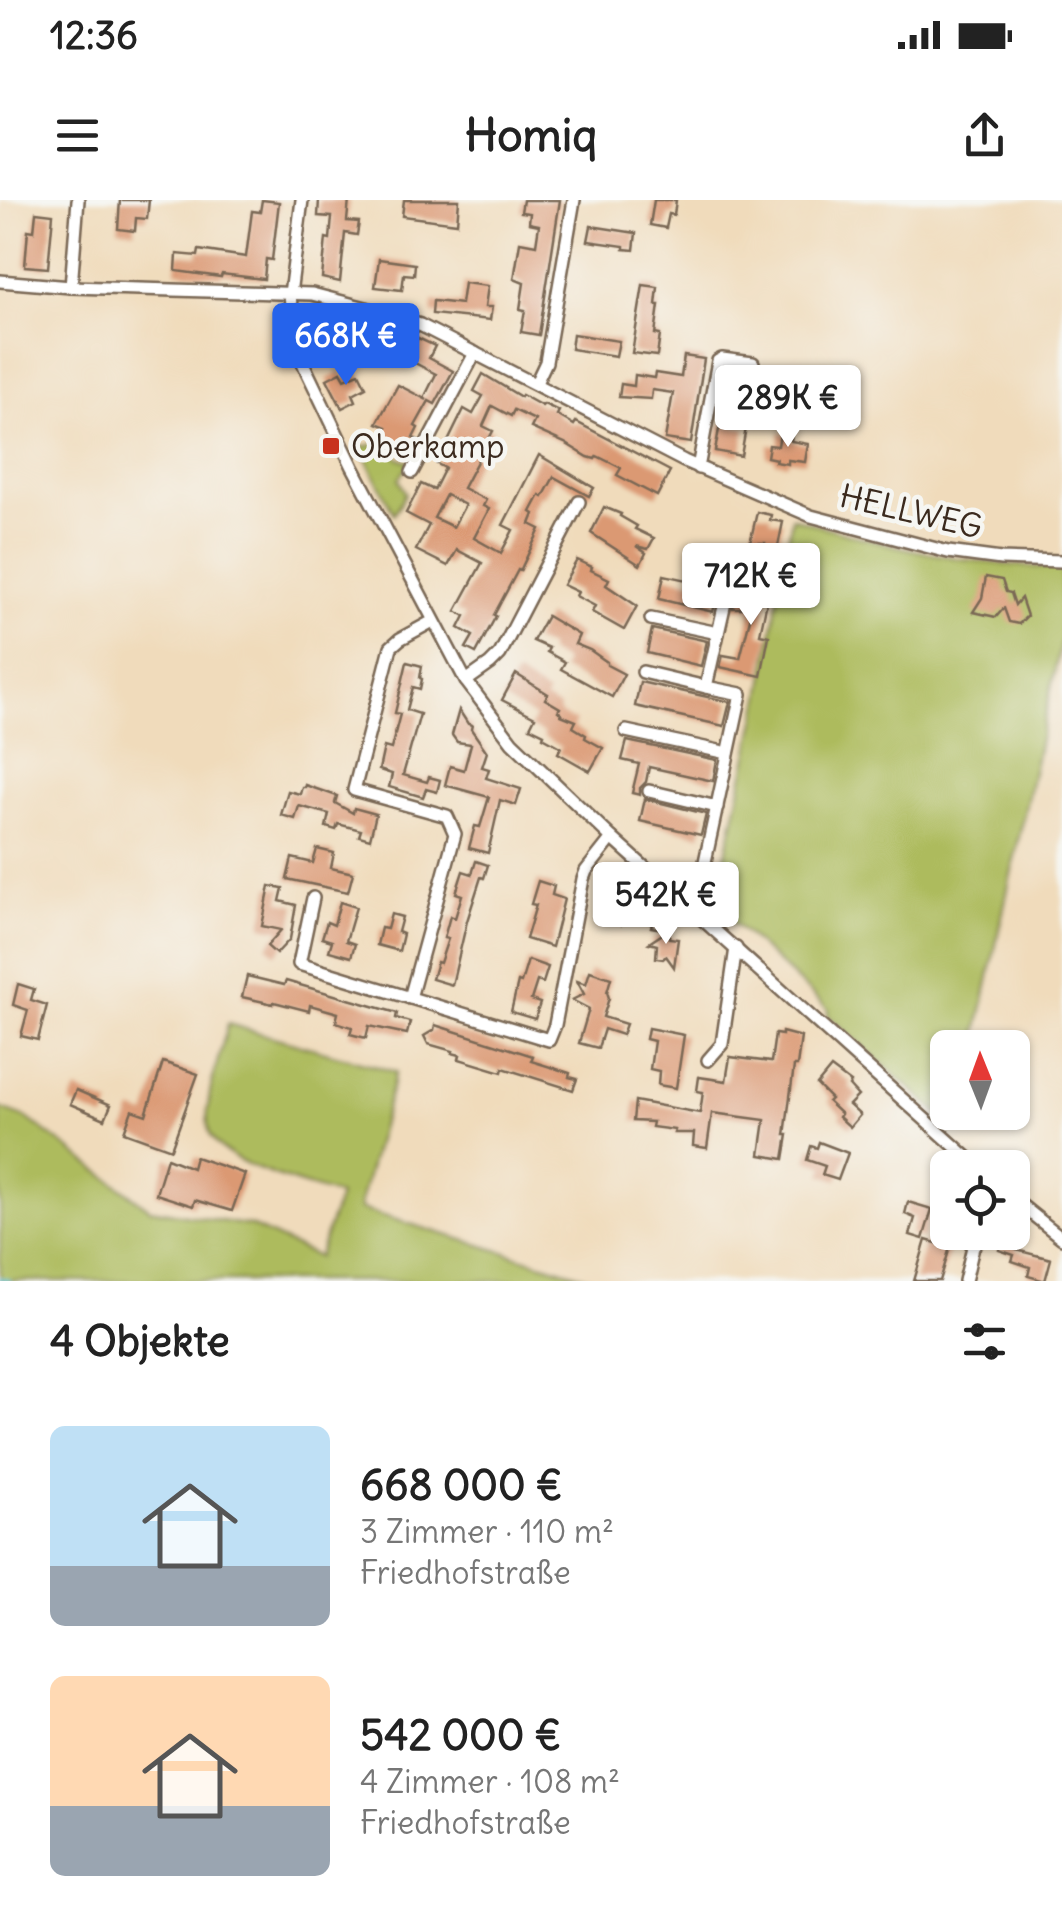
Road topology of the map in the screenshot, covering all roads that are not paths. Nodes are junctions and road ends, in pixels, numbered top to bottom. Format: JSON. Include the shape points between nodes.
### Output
{"nodes":[{"id":1,"x":78,"y":200,"type":"edge"},
{"id":2,"x":302,"y":200,"type":"edge"},
{"id":3,"x":574,"y":200,"type":"edge"},
{"id":4,"x":0,"y":282,"type":"edge"},
{"id":5,"x":71,"y":287,"type":"junction"},
{"id":6,"x":290,"y":294,"type":"junction"},
{"id":7,"x":476,"y":353,"type":"junction"},
{"id":8,"x":753,"y":363,"type":"dead end"},
{"id":9,"x":536,"y":383,"type":"junction"},
{"id":10,"x":698,"y":468,"type":"junction"},
{"id":11,"x":412,"y":472,"type":"dead end"},
{"id":12,"x":579,"y":502,"type":"dead end"},
{"id":13,"x":1062,"y":561,"type":"edge"},
{"id":14,"x":730,"y":580,"type":"dead end"},
{"id":15,"x":651,"y":619,"type":"dead end"},
{"id":16,"x":432,"y":621,"type":"junction"},
{"id":17,"x":718,"y":633,"type":"junction"},
{"id":18,"x":642,"y":672,"type":"dead end"},
{"id":19,"x":466,"y":681,"type":"junction"},
{"id":20,"x":706,"y":686,"type":"junction"},
{"id":21,"x":626,"y":730,"type":"dead end"},
{"id":22,"x":728,"y":753,"type":"junction"},
{"id":23,"x":649,"y":791,"type":"dead end"},
{"id":24,"x":717,"y":807,"type":"junction"},
{"id":25,"x":612,"y":838,"type":"junction"},
{"id":26,"x":313,"y":898,"type":"dead end"},
{"id":27,"x":686,"y":905,"type":"junction"},
{"id":28,"x":736,"y":948,"type":"junction"},
{"id":29,"x":410,"y":998,"type":"junction"},
{"id":30,"x":708,"y":1060,"type":"dead end"},
{"id":31,"x":959,"y":1150,"type":"edge"},
{"id":32,"x":1030,"y":1213,"type":"edge"},
{"id":33,"x":1062,"y":1238,"type":"edge"},
{"id":34,"x":972,"y":1250,"type":"edge"},
{"id":35,"x":965,"y":1281,"type":"edge"}],
"edges":[{"from":1,"to":5,"type":"street"},
{"from":2,"to":6,"type":"street"},
{"from":3,"to":9,"type":"street","via":[[546,362]]},
{"from":4,"to":5,"type":"street"},
{"from":5,"to":6,"type":"street"},
{"from":6,"to":7,"type":"street","name":"HELLWEG","via":[[392,315]]},
{"from":6,"to":16,"type":"street","via":[[303,364]]},
{"from":7,"to":9,"type":"street","name":"HELLWEG"},
{"from":7,"to":11,"type":"street"},
{"from":8,"to":10,"type":"street","via":[[718,361]]},
{"from":9,"to":10,"type":"street","name":"HELLWEG"},
{"from":10,"to":13,"type":"street","name":"HELLWEG","via":[[811,516],[877,534],[1001,560]]},
{"from":12,"to":19,"type":"street","via":[[500,654]]},
{"from":14,"to":17,"type":"street"},
{"from":15,"to":17,"type":"street"},
{"from":16,"to":19,"type":"street"},
{"from":16,"to":29,"type":"street","via":[[391,647],[354,790],[447,816],[455,834]]},
{"from":17,"to":20,"type":"street"},
{"from":18,"to":20,"type":"street"},
{"from":19,"to":25,"type":"street","via":[[512,742]]},
{"from":20,"to":22,"type":"street","via":[[741,694]]},
{"from":21,"to":22,"type":"street"},
{"from":22,"to":24,"type":"street"},
{"from":23,"to":24,"type":"street"},
{"from":24,"to":27,"type":"street","via":[[700,885]]},
{"from":25,"to":27,"type":"street"},
{"from":25,"to":29,"type":"street","via":[[586,870],[549,1040]]},
{"from":26,"to":29,"type":"street","via":[[299,964]]},
{"from":27,"to":28,"type":"street"},
{"from":28,"to":30,"type":"street","via":[[722,1044]]},
{"from":28,"to":31,"type":"street"},
{"from":32,"to":33,"type":"street"},
{"from":34,"to":35,"type":"street"}]}
